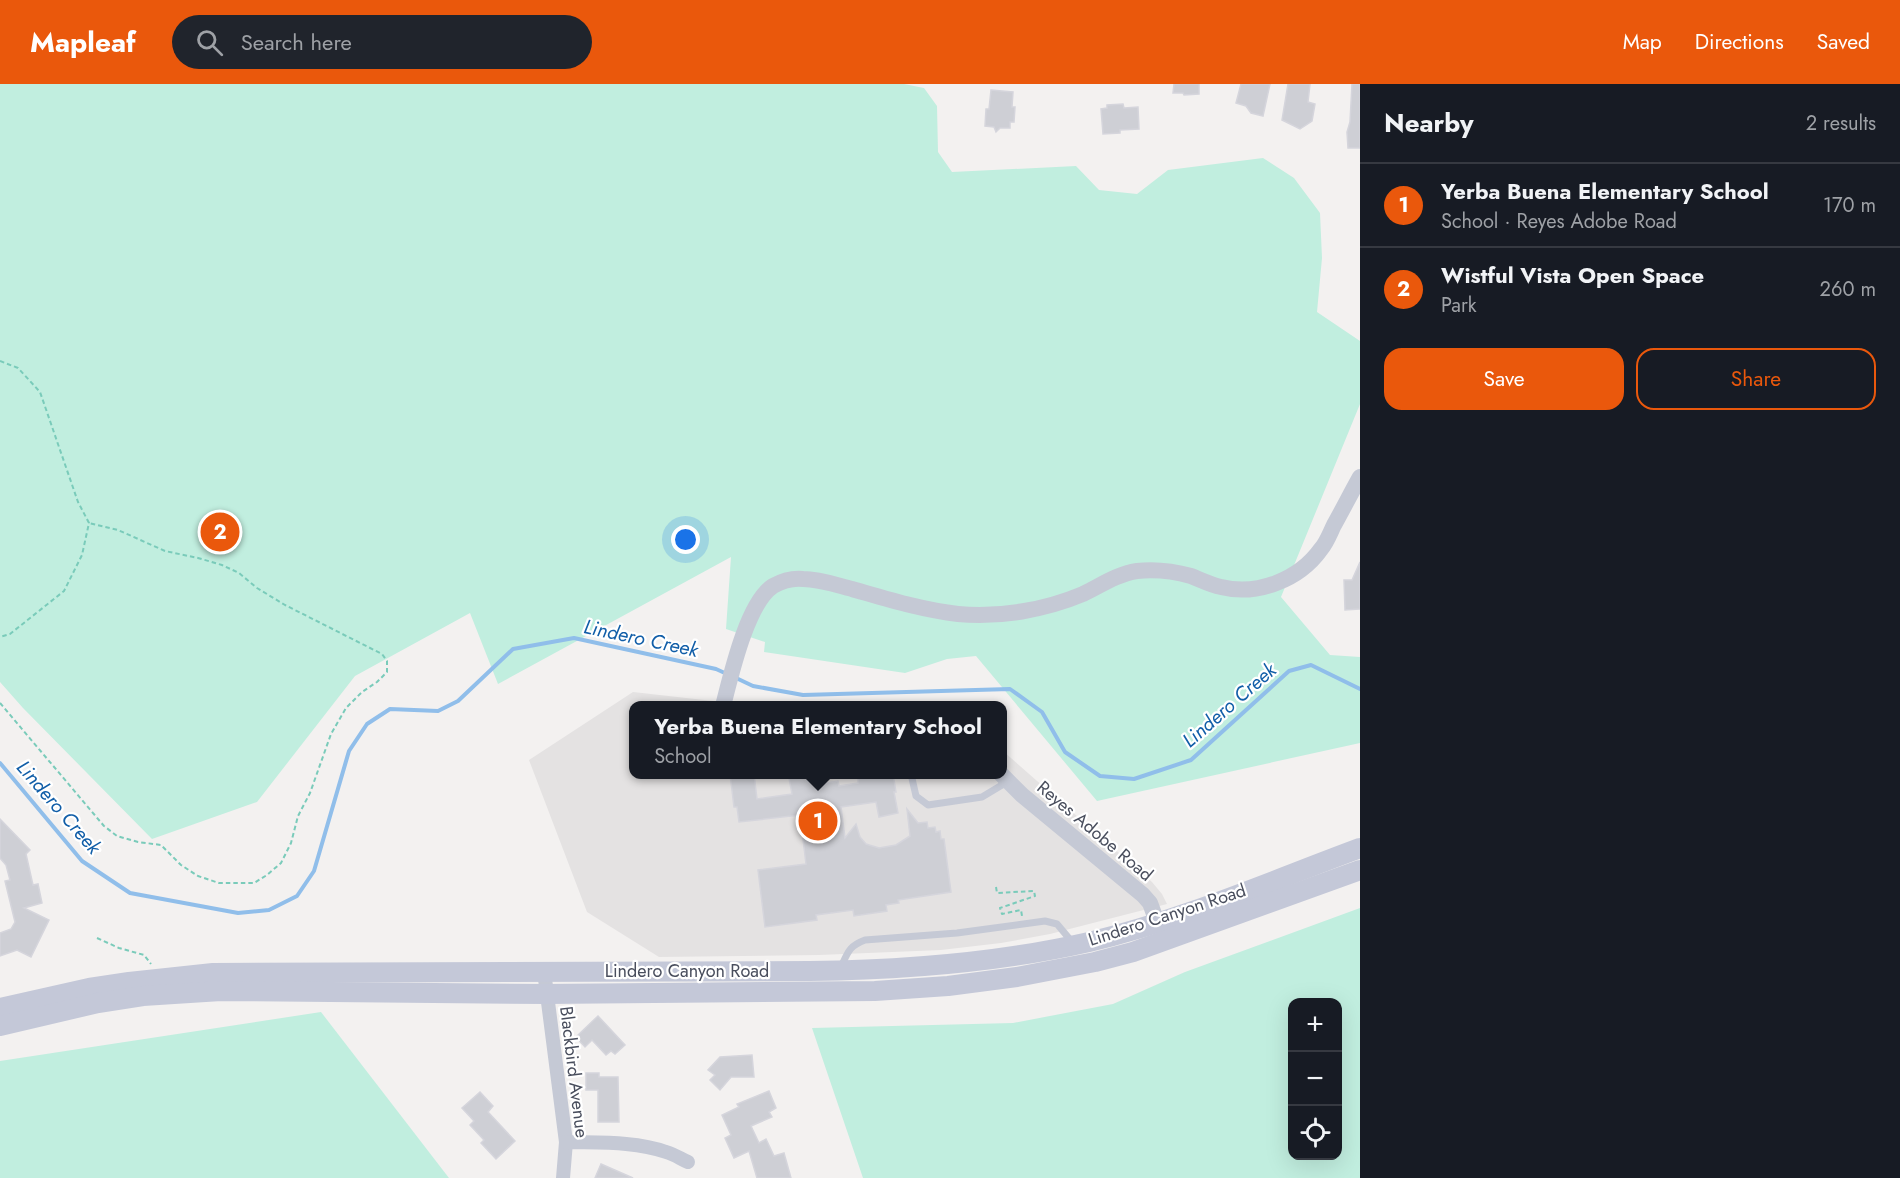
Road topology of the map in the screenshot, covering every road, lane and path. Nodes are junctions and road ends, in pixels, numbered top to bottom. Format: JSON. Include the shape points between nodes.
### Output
{"nodes":[{"id":1,"x":0,"y":360,"type":"edge"},
{"id":2,"x":1360,"y":477,"type":"edge"},
{"id":3,"x":89,"y":523,"type":"junction"},
{"id":4,"x":0,"y":637,"type":"edge"},
{"id":5,"x":725,"y":701,"type":"edge"},
{"id":6,"x":0,"y":703,"type":"edge"},
{"id":7,"x":912,"y":779,"type":"edge"},
{"id":8,"x":1003,"y":779,"type":"edge"},
{"id":9,"x":1005,"y":779,"type":"edge"},
{"id":10,"x":1360,"y":848,"type":"edge"},
{"id":11,"x":1360,"y":870,"type":"edge"},
{"id":12,"x":1276,"y":879,"type":"junction"},
{"id":13,"x":996,"y":887,"type":"dead end"},
{"id":14,"x":1283,"y":898,"type":"junction"},
{"id":15,"x":1157,"y":922,"type":"junction"},
{"id":16,"x":1023,"y":924,"type":"junction"},
{"id":17,"x":97,"y":938,"type":"dead end"},
{"id":18,"x":1074,"y":945,"type":"junction"},
{"id":19,"x":544,"y":971,"type":"junction"},
{"id":20,"x":839,"y":971,"type":"junction"},
{"id":21,"x":155,"y":979,"type":"junction"},
{"id":22,"x":546,"y":994,"type":"junction"},
{"id":23,"x":0,"y":1008,"type":"edge"},
{"id":24,"x":0,"y":1026,"type":"edge"},
{"id":25,"x":566,"y":1142,"type":"junction"},
{"id":26,"x":688,"y":1162,"type":"dead end"},
{"id":27,"x":563,"y":1178,"type":"edge"}],
"edges":[{"from":1,"to":3,"type":"path","via":[[18,368],[40,392]]},
{"from":2,"to":5,"type":"street","via":[[1322,549],[1305,567],[1266,587],[1221,587],[1172,571],[1134,572],[1051,605],[994,614],[960,614],[819,581],[786,580],[762,595],[751,613]]},
{"from":3,"to":4,"type":"path","via":[[82,555],[64,591],[10,634]]},
{"from":3,"to":6,"type":"path","via":[[238,573],[285,605],[382,654],[387,672],[346,708],[331,734],[281,863],[254,883],[219,883],[198,876],[161,845],[117,836],[104,826]]},
{"from":7,"to":8,"type":"lane","via":[[916,796],[928,805],[982,797]]},
{"from":9,"to":15,"type":"street","name":"Reyes Adobe Road","via":[[1143,895]]},
{"from":10,"to":12,"type":"main road","name":"Lindero Canyon Road"},
{"from":11,"to":14,"type":"main road","name":"Lindero Canyon Road"},
{"from":12,"to":14,"type":"main road"},
{"from":12,"to":15,"type":"main road","name":"Lindero Canyon Road"},
{"from":13,"to":16,"type":"path","via":[[997,893],[1034,891],[1035,896],[1000,908],[1002,914],[1021,910]]},
{"from":14,"to":22,"type":"main road","name":"Lindero Canyon Road","via":[[1095,962],[948,986],[875,991]]},
{"from":15,"to":18,"type":"main road","name":"Lindero Canyon Road"},
{"from":16,"to":18,"type":"lane","via":[[1058,924]]},
{"from":16,"to":20,"type":"lane","via":[[866,940],[850,948]]},
{"from":17,"to":21,"type":"path","via":[[144,955],[151,962]]},
{"from":18,"to":20,"type":"main road","name":"Lindero Canyon Road","via":[[946,965]]},
{"from":19,"to":20,"type":"main road","name":"Lindero Canyon Road"},
{"from":19,"to":21,"type":"main road","name":"Lindero Canyon Road","via":[[213,973]]},
{"from":19,"to":22,"type":"street","name":"Blackbird Avenue"},
{"from":21,"to":23,"type":"main road","name":"Lindero Canyon Road","via":[[89,988]]},
{"from":22,"to":24,"type":"main road","name":"Lindero Canyon Road","via":[[184,993],[98,1003]]},
{"from":22,"to":25,"type":"street","name":"Blackbird Avenue"},
{"from":25,"to":26,"type":"street","via":[[647,1148]]},
{"from":25,"to":27,"type":"street","name":"Blackbird Avenue"}]}
